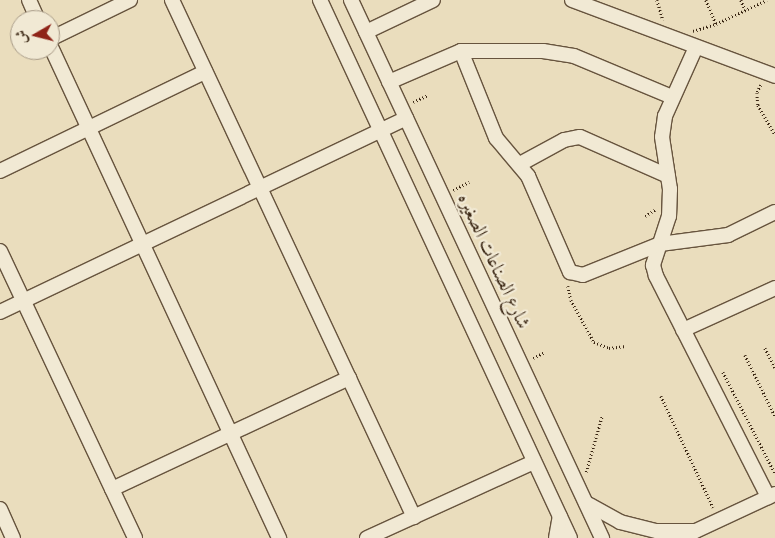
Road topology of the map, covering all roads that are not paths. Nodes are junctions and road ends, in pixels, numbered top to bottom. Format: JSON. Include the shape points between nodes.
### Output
{"nodes":[{"id":1,"x":130,"y":0,"type":"edge"},
{"id":2,"x":172,"y":0,"type":"edge"},
{"id":3,"x":320,"y":0,"type":"edge"},
{"id":4,"x":351,"y":0,"type":"edge"},
{"id":5,"x":433,"y":0,"type":"edge"},
{"id":6,"x":572,"y":0,"type":"edge"},
{"id":7,"x":599,"y":5,"type":"edge"},
{"id":8,"x":366,"y":32,"type":"junction"},
{"id":9,"x":60,"y":34,"type":"edge"},
{"id":10,"x":696,"y":47,"type":"junction"},
{"id":11,"x":461,"y":51,"type":"junction"},
{"id":12,"x":57,"y":60,"type":"edge"},
{"id":13,"x":205,"y":72,"type":"junction"},
{"id":14,"x":771,"y":75,"type":"edge"},
{"id":15,"x":389,"y":82,"type":"junction"},
{"id":16,"x":672,"y":97,"type":"junction"},
{"id":17,"x":406,"y":118,"type":"junction"},
{"id":18,"x":88,"y":128,"type":"junction"},
{"id":19,"x":380,"y":130,"type":"junction"},
{"id":20,"x":520,"y":164,"type":"junction"},
{"id":21,"x":0,"y":171,"type":"edge"},
{"id":22,"x":668,"y":176,"type":"junction"},
{"id":23,"x":260,"y":188,"type":"junction"},
{"id":24,"x":775,"y":212,"type":"edge"},
{"id":25,"x":142,"y":244,"type":"junction"},
{"id":26,"x":660,"y":244,"type":"junction"},
{"id":27,"x":0,"y":251,"type":"edge"},
{"id":28,"x":775,"y":288,"type":"edge"},
{"id":29,"x":23,"y":301,"type":"junction"},
{"id":30,"x":0,"y":312,"type":"edge"},
{"id":31,"x":683,"y":330,"type":"junction"},
{"id":32,"x":349,"y":378,"type":"junction"},
{"id":33,"x":230,"y":433,"type":"junction"},
{"id":34,"x":534,"y":462,"type":"junction"},
{"id":35,"x":112,"y":489,"type":"junction"},
{"id":36,"x":771,"y":496,"type":"edge"},
{"id":37,"x":583,"y":498,"type":"junction"},
{"id":38,"x":0,"y":509,"type":"edge"},
{"id":39,"x":560,"y":516,"type":"junction"},
{"id":40,"x":414,"y":517,"type":"junction"},
{"id":41,"x":695,"y":531,"type":"junction"},
{"id":42,"x":13,"y":538,"type":"edge"},
{"id":43,"x":135,"y":538,"type":"edge"},
{"id":44,"x":279,"y":538,"type":"edge"},
{"id":45,"x":368,"y":538,"type":"edge"},
{"id":46,"x":556,"y":538,"type":"edge"},
{"id":47,"x":570,"y":538,"type":"edge"},
{"id":48,"x":602,"y":538,"type":"edge"},
{"id":49,"x":680,"y":538,"type":"edge"}],
"edges":[{"from":1,"to":9,"type":"street"},
{"from":2,"to":13,"type":"street"},
{"from":3,"to":19,"type":"street"},
{"from":4,"to":8,"type":"street","name":"شارع الصناعات الصغيره"},
{"from":5,"to":8,"type":"street"},
{"from":6,"to":7,"type":"street"},
{"from":7,"to":10,"type":"street"},
{"from":8,"to":15,"type":"street","name":"شارع الصناعات الصغيره"},
{"from":10,"to":14,"type":"street"},
{"from":10,"to":16,"type":"street"},
{"from":11,"to":15,"type":"street"},
{"from":11,"to":16,"type":"street","via":[[559,52]]},
{"from":11,"to":20,"type":"street","via":[[496,138],[502,149]]},
{"from":12,"to":18,"type":"street"},
{"from":13,"to":18,"type":"street"},
{"from":13,"to":23,"type":"street"},
{"from":15,"to":17,"type":"street","name":"شارع الصناعات الصغيره"},
{"from":16,"to":22,"type":"street","via":[[662,137]]},
{"from":17,"to":19,"type":"street"},
{"from":17,"to":37,"type":"street","name":"شارع الصناعات الصغيره"},
{"from":18,"to":21,"type":"street"},
{"from":18,"to":25,"type":"street"},
{"from":19,"to":23,"type":"street"},
{"from":19,"to":34,"type":"street"},
{"from":20,"to":22,"type":"street","via":[[564,140],[580,137]]},
{"from":20,"to":26,"type":"street","via":[[570,272],[583,275]]},
{"from":22,"to":26,"type":"street","via":[[669,216]]},
{"from":23,"to":25,"type":"street"},
{"from":23,"to":32,"type":"street"},
{"from":24,"to":26,"type":"street","via":[[728,235]]},
{"from":25,"to":29,"type":"street"},
{"from":25,"to":33,"type":"street"},
{"from":26,"to":31,"type":"street","via":[[653,265]]},
{"from":27,"to":29,"type":"street"},
{"from":28,"to":31,"type":"street"},
{"from":29,"to":30,"type":"street"},
{"from":29,"to":35,"type":"street"},
{"from":31,"to":36,"type":"street"},
{"from":32,"to":33,"type":"street"},
{"from":32,"to":40,"type":"street"},
{"from":33,"to":35,"type":"street"},
{"from":33,"to":44,"type":"street"},
{"from":34,"to":39,"type":"street"},
{"from":34,"to":40,"type":"street"},
{"from":35,"to":43,"type":"street"},
{"from":36,"to":41,"type":"street"},
{"from":37,"to":41,"type":"street","via":[[620,522],[648,529]]},
{"from":37,"to":48,"type":"street","name":"شارع الصناعات الصغيره"},
{"from":38,"to":42,"type":"street"},
{"from":39,"to":46,"type":"street"},
{"from":39,"to":47,"type":"street"},
{"from":40,"to":45,"type":"street"},
{"from":41,"to":49,"type":"street"}]}
